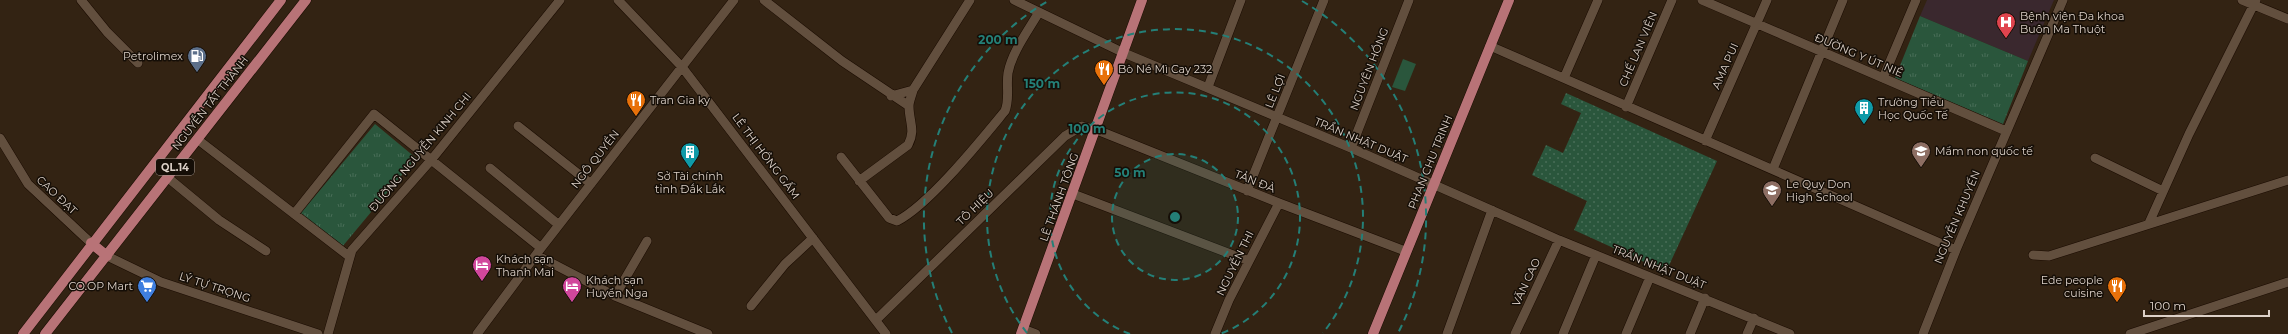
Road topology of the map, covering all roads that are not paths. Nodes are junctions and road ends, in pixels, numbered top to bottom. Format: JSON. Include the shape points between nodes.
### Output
{"nodes":[{"id":1,"x":81,"y":0,"type":"edge"},
{"id":2,"x":281,"y":0,"type":"edge"},
{"id":3,"x":306,"y":0,"type":"edge"},
{"id":4,"x":560,"y":0,"type":"edge"},
{"id":5,"x":734,"y":0,"type":"edge"},
{"id":6,"x":764,"y":0,"type":"edge"},
{"id":7,"x":970,"y":0,"type":"edge"},
{"id":8,"x":1014,"y":0,"type":"edge"},
{"id":9,"x":1142,"y":0,"type":"edge"},
{"id":10,"x":1241,"y":0,"type":"edge"},
{"id":11,"x":1324,"y":0,"type":"edge"},
{"id":12,"x":1409,"y":0,"type":"edge"},
{"id":13,"x":1509,"y":0,"type":"edge"},
{"id":14,"x":1598,"y":0,"type":"edge"},
{"id":15,"x":1672,"y":0,"type":"edge"},
{"id":16,"x":1702,"y":0,"type":"edge"},
{"id":17,"x":1767,"y":0,"type":"edge"},
{"id":18,"x":1843,"y":0,"type":"edge"},
{"id":19,"x":1916,"y":0,"type":"edge"},
{"id":20,"x":2063,"y":0,"type":"edge"},
{"id":21,"x":2242,"y":0,"type":"edge"},
{"id":22,"x":621,"y":1,"type":"edge"},
{"id":23,"x":2255,"y":3,"type":"edge"},
{"id":24,"x":1039,"y":12,"type":"junction"},
{"id":25,"x":2288,"y":19,"type":"edge"},
{"id":26,"x":1757,"y":23,"type":"junction"},
{"id":27,"x":1490,"y":46,"type":"junction"},
{"id":28,"x":1821,"y":52,"type":"junction"},
{"id":29,"x":1124,"y":53,"type":"junction"},
{"id":30,"x":138,"y":64,"type":"dead end"},
{"id":31,"x":682,"y":67,"type":"junction"},
{"id":32,"x":1564,"y":78,"type":"junction"},
{"id":33,"x":1882,"y":78,"type":"junction"},
{"id":34,"x":1208,"y":87,"type":"junction"},
{"id":35,"x":913,"y":90,"type":"junction"},
{"id":36,"x":891,"y":96,"type":"junction"},
{"id":37,"x":909,"y":106,"type":"junction"},
{"id":38,"x":1626,"y":107,"type":"junction"},
{"id":39,"x":1277,"y":118,"type":"junction"},
{"id":40,"x":518,"y":126,"type":"dead end"},
{"id":41,"x":1097,"y":130,"type":"junction"},
{"id":42,"x":2006,"y":131,"type":"junction"},
{"id":43,"x":0,"y":138,"type":"edge"},
{"id":44,"x":197,"y":139,"type":"junction"},
{"id":45,"x":1705,"y":141,"type":"junction"},
{"id":46,"x":1351,"y":148,"type":"junction"},
{"id":47,"x":841,"y":157,"type":"dead end"},
{"id":48,"x":2095,"y":158,"type":"dead end"},
{"id":49,"x":432,"y":160,"type":"junction"},
{"id":50,"x":490,"y":168,"type":"dead end"},
{"id":51,"x":1773,"y":169,"type":"junction"},
{"id":52,"x":167,"y":177,"type":"junction"},
{"id":53,"x":2288,"y":180,"type":"edge"},
{"id":54,"x":859,"y":181,"type":"junction"},
{"id":55,"x":591,"y":184,"type":"junction"},
{"id":56,"x":1434,"y":185,"type":"junction"},
{"id":57,"x":1247,"y":191,"type":"junction"},
{"id":58,"x":2163,"y":191,"type":"junction"},
{"id":59,"x":1073,"y":194,"type":"junction"},
{"id":60,"x":1279,"y":203,"type":"junction"},
{"id":61,"x":1492,"y":210,"type":"junction"},
{"id":62,"x":294,"y":214,"type":"junction"},
{"id":63,"x":2149,"y":223,"type":"junction"},
{"id":64,"x":559,"y":224,"type":"junction"},
{"id":65,"x":813,"y":238,"type":"junction"},
{"id":66,"x":1559,"y":240,"type":"junction"},
{"id":67,"x":647,"y":241,"type":"dead end"},
{"id":68,"x":91,"y":243,"type":"junction"},
{"id":69,"x":1956,"y":250,"type":"junction"},
{"id":70,"x":266,"y":251,"type":"dead end"},
{"id":71,"x":539,"y":251,"type":"junction"},
{"id":72,"x":1405,"y":251,"type":"junction"},
{"id":73,"x":1596,"y":255,"type":"junction"},
{"id":74,"x":2033,"y":255,"type":"dead end"},
{"id":75,"x":107,"y":256,"type":"junction"},
{"id":76,"x":350,"y":257,"type":"junction"},
{"id":77,"x":1249,"y":261,"type":"junction"},
{"id":78,"x":1650,"y":277,"type":"junction"},
{"id":79,"x":2288,"y":282,"type":"edge"},
{"id":80,"x":615,"y":296,"type":"junction"},
{"id":81,"x":1705,"y":298,"type":"junction"},
{"id":82,"x":751,"y":306,"type":"dead end"},
{"id":83,"x":1754,"y":318,"type":"junction"},
{"id":84,"x":876,"y":320,"type":"junction"},
{"id":85,"x":1022,"y":332,"type":"edge"},
{"id":86,"x":23,"y":334,"type":"edge"},
{"id":87,"x":45,"y":334,"type":"edge"},
{"id":88,"x":316,"y":334,"type":"edge"},
{"id":89,"x":328,"y":334,"type":"edge"},
{"id":90,"x":477,"y":334,"type":"edge"},
{"id":91,"x":708,"y":334,"type":"edge"},
{"id":92,"x":886,"y":334,"type":"edge"},
{"id":93,"x":1036,"y":334,"type":"edge"},
{"id":94,"x":1215,"y":334,"type":"edge"},
{"id":95,"x":1373,"y":334,"type":"edge"},
{"id":96,"x":1447,"y":334,"type":"edge"},
{"id":97,"x":1515,"y":334,"type":"edge"},
{"id":98,"x":1563,"y":334,"type":"edge"},
{"id":99,"x":1626,"y":334,"type":"edge"},
{"id":100,"x":1690,"y":334,"type":"edge"},
{"id":101,"x":1747,"y":334,"type":"edge"},
{"id":102,"x":1790,"y":334,"type":"edge"},
{"id":103,"x":1923,"y":334,"type":"edge"},
{"id":104,"x":2130,"y":334,"type":"edge"}],
"edges":[{"from":1,"to":30,"type":"street"},
{"from":2,"to":68,"type":"main road","name":"NGUYỄN TẤT THÀNH","number":"QL.14"},
{"from":3,"to":44,"type":"main road","name":"NGUYỄN TẤT THÀNH","number":"QL.14"},
{"from":4,"to":49,"type":"street","name":"ĐƯỜNG NGUYỄN KINH CHI"},
{"from":5,"to":31,"type":"street","name":"NGÔ QUYỀN"},
{"from":6,"to":36,"type":"street"},
{"from":7,"to":35,"type":"street"},
{"from":8,"to":24,"type":"street","name":"TRẦN NHẬT DUẬT"},
{"from":9,"to":29,"type":"main road","name":"LÊ THÁNH TÔNG"},
{"from":10,"to":34,"type":"street"},
{"from":11,"to":39,"type":"street","name":"LÊ LỢI"},
{"from":12,"to":46,"type":"street","name":"NGUYÊN HỒNG"},
{"from":13,"to":27,"type":"main road","name":"PHAN CHU TRINH"},
{"from":14,"to":32,"type":"street"},
{"from":15,"to":38,"type":"street","name":"CHẾ LAN VIÊN"},
{"from":16,"to":26,"type":"street","name":"ĐƯỜNG Y ÚT NIÊ"},
{"from":17,"to":26,"type":"street","name":"AMA PUI"},
{"from":18,"to":28,"type":"street"},
{"from":19,"to":33,"type":"street"},
{"from":20,"to":42,"type":"street","name":"NGUYỄN KHUYẾN"},
{"from":21,"to":23,"type":"street"},
{"from":22,"to":31,"type":"street","name":"LÊ THỊ HỒNG GẤM"},
{"from":23,"to":25,"type":"street"},
{"from":23,"to":58,"type":"street"},
{"from":24,"to":29,"type":"street","name":"TRẦN NHẬT DUẬT"},
{"from":24,"to":54,"type":"street","via":[[1012,59],[1008,73],[1008,101],[1005,111],[928,197],[900,220],[893,221]]},
{"from":26,"to":28,"type":"street","name":"ĐƯỜNG Y ÚT NIÊ"},
{"from":26,"to":45,"type":"street","name":"AMA PUI"},
{"from":27,"to":32,"type":"street"},
{"from":27,"to":56,"type":"main road","name":"PHAN CHU TRINH"},
{"from":28,"to":33,"type":"street","name":"ĐƯỜNG Y ÚT NIÊ"},
{"from":28,"to":51,"type":"street"},
{"from":29,"to":34,"type":"street","name":"TRẦN NHẬT DUẬT"},
{"from":29,"to":41,"type":"main road","name":"LÊ THÁNH TÔNG"},
{"from":31,"to":55,"type":"street","name":"NGÔ QUYỀN"},
{"from":31,"to":65,"type":"street","name":"LÊ THỊ HỒNG GẤM"},
{"from":32,"to":38,"type":"street"},
{"from":33,"to":42,"type":"street","name":"ĐƯỜNG Y ÚT NIÊ"},
{"from":34,"to":39,"type":"street","name":"TRẦN NHẬT DUẬT"},
{"from":35,"to":36,"type":"street"},
{"from":35,"to":37,"type":"street"},
{"from":36,"to":37,"type":"street"},
{"from":37,"to":54,"type":"street","via":[[913,127],[908,145]]},
{"from":38,"to":45,"type":"street"},
{"from":39,"to":46,"type":"street","name":"TRẦN NHẬT DUẬT"},
{"from":39,"to":57,"type":"street","name":"LÊ LỢI"},
{"from":40,"to":55,"type":"street"},
{"from":41,"to":57,"type":"street","name":"TẢN ĐÀ"},
{"from":41,"to":59,"type":"main road","name":"LÊ THÁNH TÔNG"},
{"from":41,"to":84,"type":"street","name":"TÔ HIỆU","via":[[1082,126],[1065,136]]},
{"from":42,"to":69,"type":"street","name":"NGUYỄN KHUYẾN"},
{"from":43,"to":68,"type":"street","name":"CAO ĐẠT","via":[[28,184]]},
{"from":44,"to":52,"type":"main road","name":"NGUYỄN TẤT THÀNH","number":"QL.14"},
{"from":44,"to":62,"type":"street"},
{"from":45,"to":51,"type":"street"},
{"from":46,"to":56,"type":"street","name":"TRẦN NHẬT DUẬT"},
{"from":47,"to":54,"type":"street"},
{"from":48,"to":58,"type":"street"},
{"from":49,"to":62,"type":"street","via":[[374,114]]},
{"from":49,"to":71,"type":"street"},
{"from":49,"to":76,"type":"street","name":"ĐƯỜNG NGUYỄN KINH CHI","via":[[352,250]]},
{"from":50,"to":64,"type":"street"},
{"from":51,"to":69,"type":"street"},
{"from":52,"to":70,"type":"street","via":[[219,220]]},
{"from":52,"to":75,"type":"main road","name":"NGUYỄN TẤT THÀNH","number":"QL.14"},
{"from":53,"to":63,"type":"street"},
{"from":55,"to":64,"type":"street","name":"NGÔ QUYỀN"},
{"from":56,"to":61,"type":"street","name":"TRẦN NHẬT DUẬT"},
{"from":56,"to":72,"type":"main road","name":"PHAN CHU TRINH"},
{"from":57,"to":60,"type":"street","name":"TẢN ĐÀ"},
{"from":58,"to":63,"type":"street"},
{"from":59,"to":77,"type":"street"},
{"from":59,"to":85,"type":"main road","name":"LÊ THÁNH TÔNG"},
{"from":60,"to":72,"type":"street","name":"TẢN ĐÀ"},
{"from":60,"to":77,"type":"street","name":"NGUYỄN THI"},
{"from":61,"to":66,"type":"street","name":"TRẦN NHẬT DUẬT"},
{"from":61,"to":96,"type":"street"},
{"from":62,"to":76,"type":"street"},
{"from":63,"to":74,"type":"street","via":[[2049,256]]},
{"from":64,"to":71,"type":"street","name":"NGÔ QUYỀN"},
{"from":65,"to":82,"type":"street","via":[[785,264]]},
{"from":65,"to":84,"type":"street","name":"LÊ THỊ HỒNG GẤM"},
{"from":66,"to":73,"type":"street","name":"TRẦN NHẬT DUẬT"},
{"from":66,"to":97,"type":"street","name":"VĂN CAO"},
{"from":67,"to":80,"type":"street"},
{"from":68,"to":75,"type":"main road"},
{"from":68,"to":86,"type":"main road","name":"NGUYỄN TẤT THÀNH","number":"QL.14"},
{"from":69,"to":103,"type":"street","name":"NGUYỄN KHUYẾN"},
{"from":71,"to":80,"type":"street"},
{"from":71,"to":90,"type":"street","name":"NGÔ QUYỀN"},
{"from":72,"to":95,"type":"main road","name":"PHAN CHU TRINH"},
{"from":73,"to":78,"type":"street","name":"TRẦN NHẬT DUẬT"},
{"from":73,"to":98,"type":"street"},
{"from":75,"to":87,"type":"main road","name":"NGUYỄN TẤT THÀNH","number":"QL.14"},
{"from":75,"to":88,"type":"street","name":"LÝ TỰ TRỌNG","via":[[162,282]]},
{"from":76,"to":89,"type":"street","name":"ĐƯỜNG NGUYỄN KINH CHI"},
{"from":77,"to":94,"type":"street","name":"NGUYỄN THI"},
{"from":78,"to":81,"type":"street","name":"TRẦN NHẬT DUẬT"},
{"from":78,"to":99,"type":"street"},
{"from":79,"to":104,"type":"street"},
{"from":80,"to":91,"type":"street"},
{"from":81,"to":83,"type":"street","name":"TRẦN NHẬT DUẬT"},
{"from":81,"to":100,"type":"street"},
{"from":83,"to":101,"type":"street"},
{"from":83,"to":102,"type":"street","name":"TRẦN NHẬT DUẬT"},
{"from":84,"to":92,"type":"street","name":"LÊ THỊ HỒNG GẤM"},
{"from":85,"to":93,"type":"street"}]}
